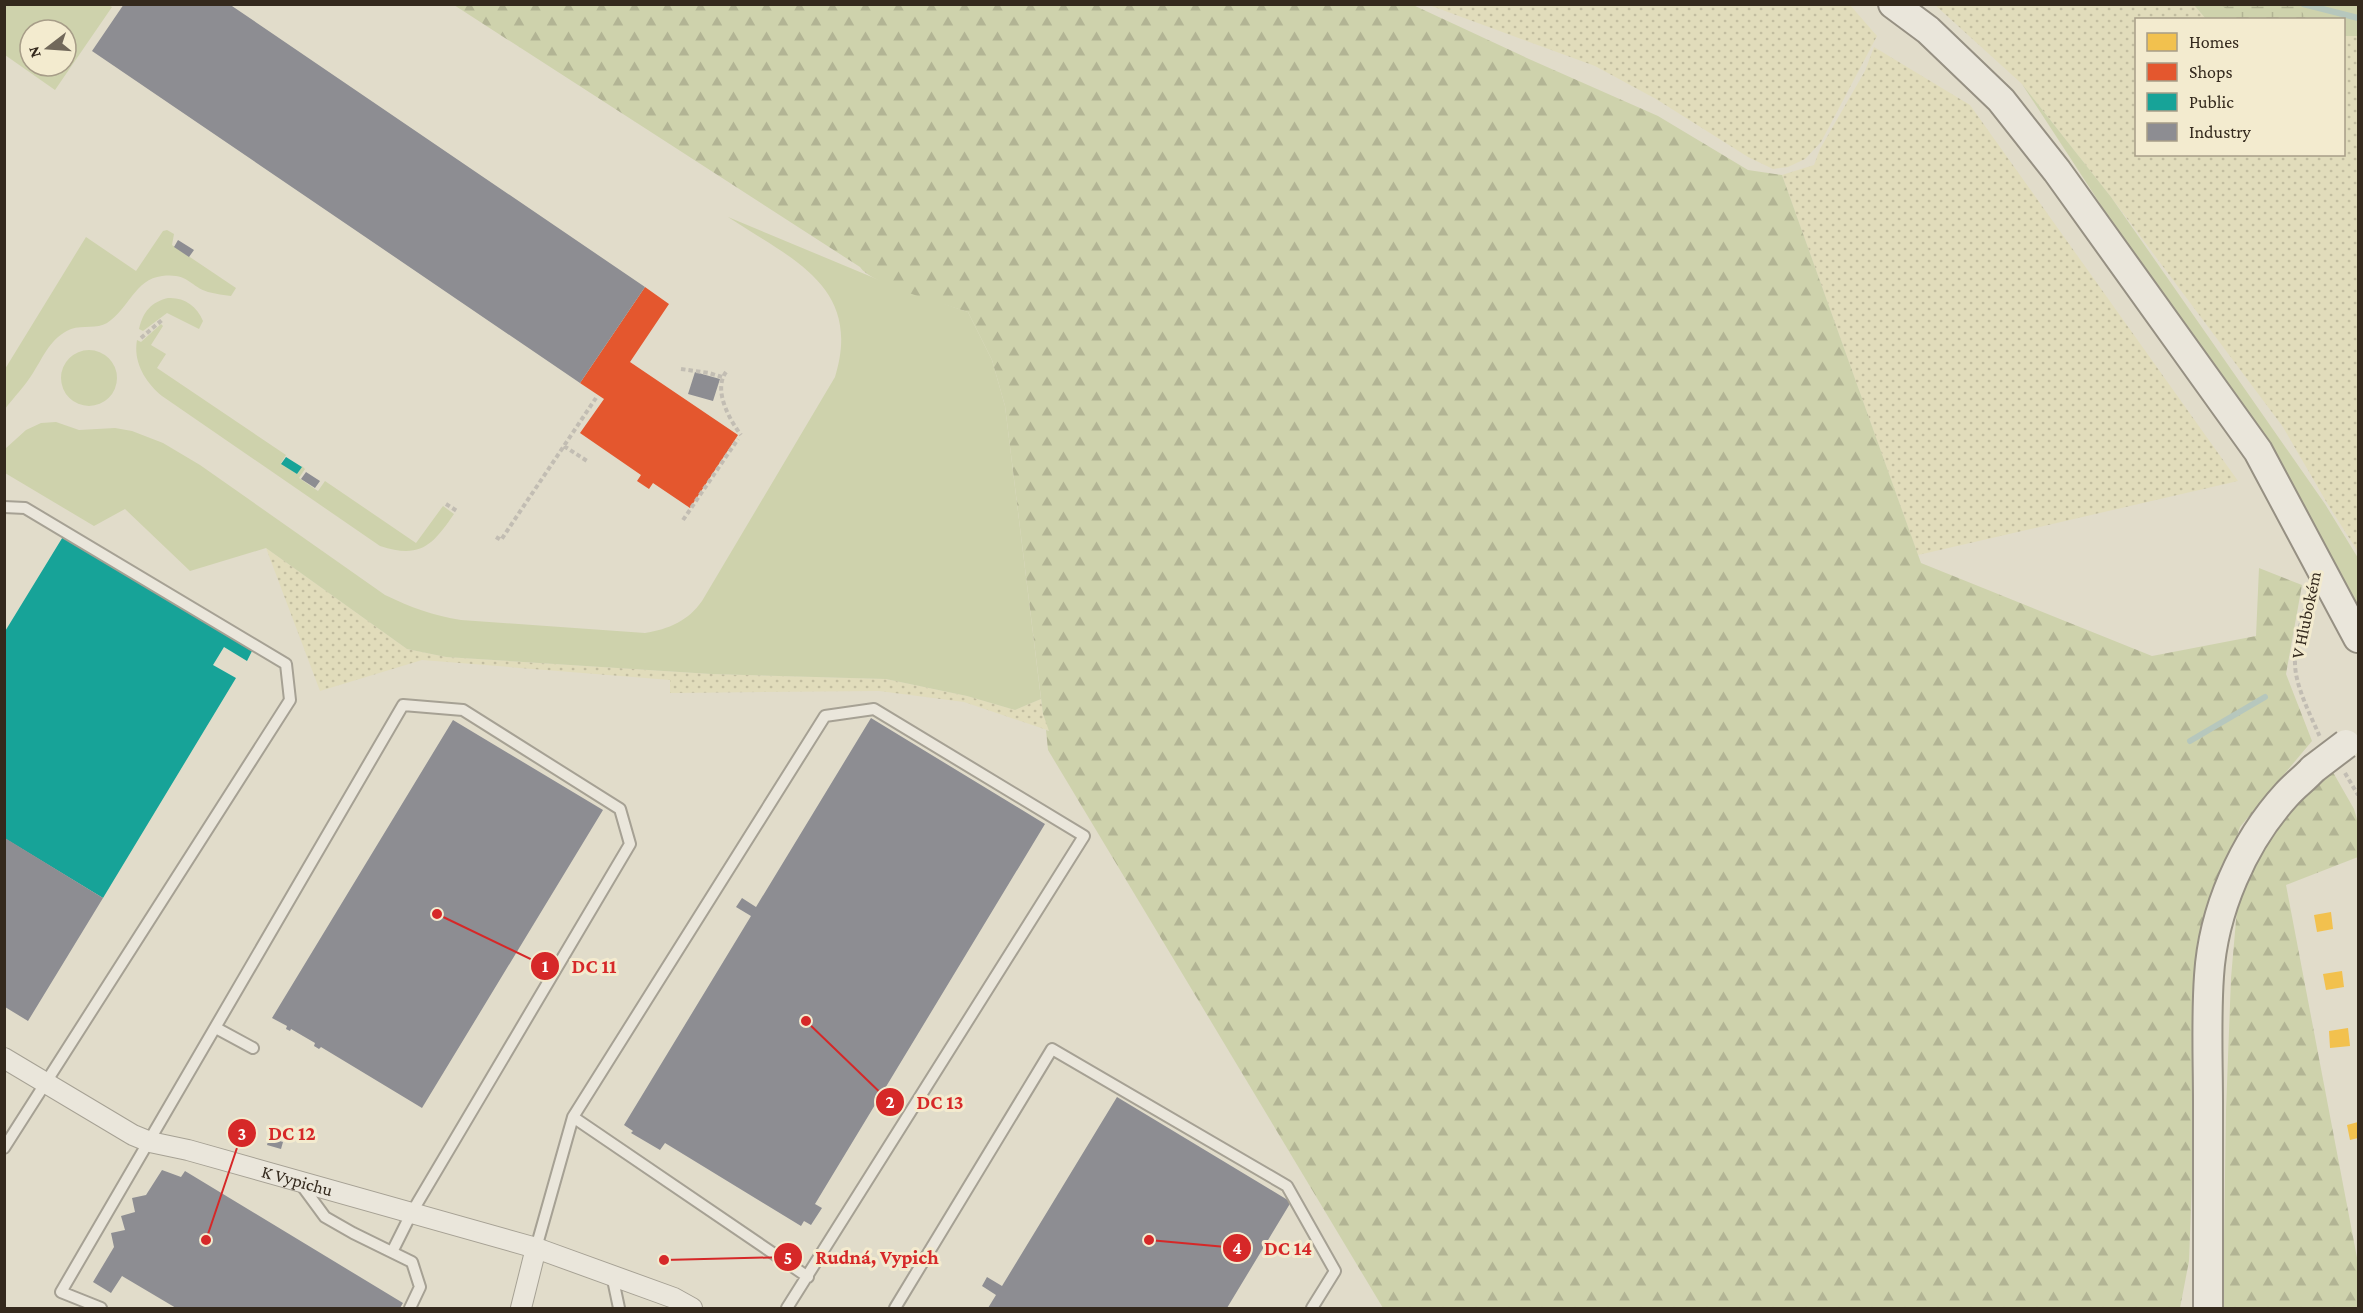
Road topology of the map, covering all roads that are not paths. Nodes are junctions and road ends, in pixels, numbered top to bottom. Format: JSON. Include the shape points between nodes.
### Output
{"nodes":[{"id":1,"x":1893,"y":4,"type":"edge"},
{"id":2,"x":4,"y":507,"type":"edge"},
{"id":3,"x":2358,"y":638,"type":"edge"},
{"id":4,"x":2336,"y":751,"type":"edge"},
{"id":5,"x":216,"y":1028,"type":"junction"},
{"id":6,"x":253,"y":1048,"type":"dead end"},
{"id":7,"x":4,"y":1058,"type":"edge"},
{"id":8,"x":45,"y":1084,"type":"junction"},
{"id":9,"x":573,"y":1117,"type":"junction"},
{"id":10,"x":150,"y":1142,"type":"junction"},
{"id":11,"x":4,"y":1148,"type":"edge"},
{"id":12,"x":298,"y":1180,"type":"junction"},
{"id":13,"x":412,"y":1212,"type":"junction"},
{"id":14,"x":536,"y":1248,"type":"junction"},
{"id":15,"x":392,"y":1252,"type":"junction"},
{"id":16,"x":612,"y":1275,"type":"junction"},
{"id":17,"x":808,"y":1276,"type":"junction"},
{"id":18,"x":100,"y":1308,"type":"edge"},
{"id":19,"x":410,"y":1308,"type":"edge"},
{"id":20,"x":521,"y":1308,"type":"edge"},
{"id":21,"x":619,"y":1308,"type":"edge"},
{"id":22,"x":692,"y":1308,"type":"edge"},
{"id":23,"x":788,"y":1308,"type":"edge"},
{"id":24,"x":895,"y":1308,"type":"edge"},
{"id":25,"x":1312,"y":1308,"type":"edge"},
{"id":26,"x":2208,"y":1308,"type":"edge"}],
"edges":[{"from":1,"to":3,"type":"street","via":[[1928,30],[2001,100],[2057,171],[2258,451]]},
{"from":2,"to":8,"type":"lane","via":[[25,508],[286,664],[290,700]]},
{"from":4,"to":26,"type":"street","via":[[2287,794],[2265,822],[2226,896],[2214,937],[2208,1024]]},
{"from":5,"to":6,"type":"lane"},
{"from":5,"to":10,"type":"lane"},
{"from":5,"to":13,"type":"lane","via":[[403,705],[463,710],[620,809],[630,844]]},
{"from":7,"to":8,"type":"street","name":"K Vypichu"},
{"from":8,"to":10,"type":"street","name":"K Vypichu"},
{"from":8,"to":11,"type":"lane"},
{"from":9,"to":14,"type":"lane"},
{"from":9,"to":17,"type":"lane"},
{"from":9,"to":17,"type":"lane","via":[[825,716],[874,709],[1084,836]]},
{"from":10,"to":12,"type":"street","name":"K Vypichu"},
{"from":10,"to":18,"type":"lane","via":[[61,1292]]},
{"from":12,"to":13,"type":"street","name":"K Vypichu"},
{"from":12,"to":15,"type":"lane","via":[[325,1217]]},
{"from":13,"to":14,"type":"street","name":"K Vypichu"},
{"from":13,"to":15,"type":"lane"},
{"from":14,"to":16,"type":"street","name":"K Vypichu"},
{"from":14,"to":20,"type":"street"},
{"from":15,"to":19,"type":"lane","via":[[412,1262],[417,1274],[420,1287]]},
{"from":16,"to":21,"type":"lane"},
{"from":16,"to":22,"type":"street","name":"K Vypichu"},
{"from":17,"to":23,"type":"lane"},
{"from":24,"to":25,"type":"lane","via":[[1052,1049],[1287,1186],[1335,1271]]}]}
